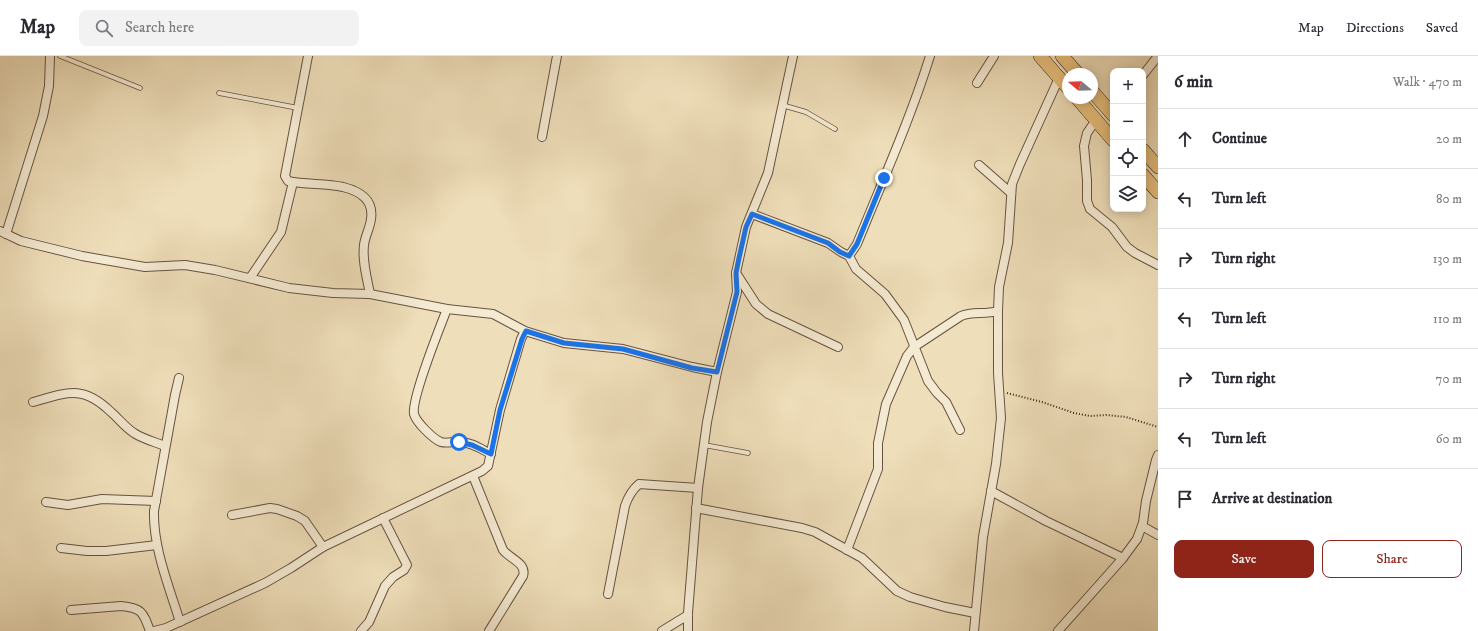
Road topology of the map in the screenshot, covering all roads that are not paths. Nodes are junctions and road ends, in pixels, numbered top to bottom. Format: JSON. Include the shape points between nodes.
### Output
{"nodes":[{"id":1,"x":50,"y":56,"type":"edge"},
{"id":2,"x":60,"y":56,"type":"edge"},
{"id":3,"x":308,"y":56,"type":"edge"},
{"id":4,"x":557,"y":56,"type":"edge"},
{"id":5,"x":792,"y":56,"type":"edge"},
{"id":6,"x":930,"y":56,"type":"edge"},
{"id":7,"x":994,"y":56,"type":"edge"},
{"id":8,"x":1040,"y":56,"type":"edge"},
{"id":9,"x":1062,"y":56,"type":"edge"},
{"id":10,"x":1158,"y":56,"type":"edge"},
{"id":11,"x":1073,"y":68,"type":"edge"},
{"id":12,"x":1146,"y":71,"type":"edge"},
{"id":13,"x":1062,"y":81,"type":"edge"},
{"id":14,"x":977,"y":83,"type":"dead end"},
{"id":15,"x":1062,"y":87,"type":"edge"},
{"id":16,"x":140,"y":88,"type":"dead end"},
{"id":17,"x":219,"y":93,"type":"dead end"},
{"id":18,"x":1098,"y":98,"type":"edge"},
{"id":19,"x":1081,"y":104,"type":"edge"},
{"id":20,"x":782,"y":105,"type":"junction"},
{"id":21,"x":298,"y":108,"type":"junction"},
{"id":22,"x":1110,"y":111,"type":"edge"},
{"id":23,"x":1096,"y":120,"type":"junction"},
{"id":24,"x":835,"y":129,"type":"dead end"},
{"id":25,"x":1110,"y":136,"type":"edge"},
{"id":26,"x":542,"y":137,"type":"dead end"},
{"id":27,"x":1146,"y":153,"type":"edge"},
{"id":28,"x":978,"y":165,"type":"dead end"},
{"id":29,"x":1158,"y":167,"type":"edge"},
{"id":30,"x":1144,"y":176,"type":"edge"},
{"id":31,"x":293,"y":182,"type":"junction"},
{"id":32,"x":1158,"y":192,"type":"edge"},
{"id":33,"x":1011,"y":193,"type":"junction"},
{"id":34,"x":752,"y":214,"type":"junction"},
{"id":35,"x":3,"y":233,"type":"edge"},
{"id":36,"x":849,"y":256,"type":"junction"},
{"id":37,"x":1158,"y":265,"type":"edge"},
{"id":38,"x":736,"y":273,"type":"junction"},
{"id":39,"x":250,"y":278,"type":"junction"},
{"id":40,"x":370,"y":294,"type":"junction"},
{"id":41,"x":447,"y":309,"type":"junction"},
{"id":42,"x":998,"y":311,"type":"junction"},
{"id":43,"x":526,"y":331,"type":"junction"},
{"id":44,"x":838,"y":347,"type":"dead end"},
{"id":45,"x":914,"y":347,"type":"junction"},
{"id":46,"x":717,"y":372,"type":"junction"},
{"id":47,"x":179,"y":378,"type":"dead end"},
{"id":48,"x":33,"y":402,"type":"dead end"},
{"id":49,"x":960,"y":430,"type":"dead end"},
{"id":50,"x":704,"y":445,"type":"junction"},
{"id":51,"x":165,"y":446,"type":"junction"},
{"id":52,"x":748,"y":453,"type":"dead end"},
{"id":53,"x":491,"y":454,"type":"junction"},
{"id":54,"x":1158,"y":455,"type":"edge"},
{"id":55,"x":473,"y":476,"type":"junction"},
{"id":56,"x":698,"y":488,"type":"junction"},
{"id":57,"x":991,"y":491,"type":"junction"},
{"id":58,"x":156,"y":501,"type":"junction"},
{"id":59,"x":46,"y":502,"type":"dead end"},
{"id":60,"x":696,"y":508,"type":"junction"},
{"id":61,"x":232,"y":515,"type":"dead end"},
{"id":62,"x":383,"y":518,"type":"junction"},
{"id":63,"x":1142,"y":526,"type":"junction"},
{"id":64,"x":1158,"y":535,"type":"edge"},
{"id":65,"x":157,"y":545,"type":"junction"},
{"id":66,"x":323,"y":547,"type":"junction"},
{"id":67,"x":60,"y":548,"type":"dead end"},
{"id":68,"x":847,"y":550,"type":"junction"},
{"id":69,"x":1123,"y":558,"type":"junction"},
{"id":70,"x":608,"y":594,"type":"dead end"},
{"id":71,"x":71,"y":610,"type":"dead end"},
{"id":72,"x":975,"y":613,"type":"junction"},
{"id":73,"x":688,"y":615,"type":"junction"},
{"id":74,"x":180,"y":622,"type":"junction"},
{"id":75,"x":150,"y":631,"type":"edge"},
{"id":76,"x":154,"y":631,"type":"edge"},
{"id":77,"x":361,"y":631,"type":"edge"},
{"id":78,"x":489,"y":631,"type":"edge"},
{"id":79,"x":662,"y":631,"type":"edge"},
{"id":80,"x":688,"y":631,"type":"edge"},
{"id":81,"x":974,"y":631,"type":"edge"},
{"id":82,"x":1058,"y":631,"type":"edge"}],
"edges":[{"from":1,"to":35,"type":"street","via":[[49,86],[43,116]]},
{"from":2,"to":16,"type":"lane"},
{"from":3,"to":21,"type":"street"},
{"from":4,"to":26,"type":"street"},
{"from":5,"to":20,"type":"street"},
{"from":6,"to":36,"type":"street","via":[[895,151],[857,244]]},
{"from":7,"to":14,"type":"street"},
{"from":8,"to":13,"type":"main road"},
{"from":9,"to":11,"type":"main road"},
{"from":10,"to":12,"type":"street"},
{"from":15,"to":33,"type":"street","via":[[1020,164]]},
{"from":17,"to":21,"type":"lane"},
{"from":18,"to":22,"type":"main road"},
{"from":19,"to":23,"type":"main road"},
{"from":20,"to":24,"type":"lane","via":[[806,112]]},
{"from":20,"to":34,"type":"street","via":[[768,173]]},
{"from":21,"to":31,"type":"street","via":[[285,176],[288,181]]},
{"from":23,"to":25,"type":"main road"},
{"from":23,"to":37,"type":"street","via":[[1087,133],[1084,146],[1088,180],[1087,201],[1090,210],[1112,227],[1127,247]]},
{"from":27,"to":29,"type":"main road"},
{"from":28,"to":33,"type":"street"},
{"from":30,"to":32,"type":"main road"},
{"from":31,"to":39,"type":"street","via":[[280,232]]},
{"from":31,"to":40,"type":"street","via":[[340,187],[356,191],[366,198],[371,207],[372,218],[364,245]]},
{"from":33,"to":42,"type":"street","via":[[1008,243],[999,287]]},
{"from":34,"to":36,"type":"street","via":[[828,243]]},
{"from":34,"to":38,"type":"street","via":[[746,227]]},
{"from":35,"to":39,"type":"street","via":[[21,241],[82,256],[145,267],[185,265]]},
{"from":36,"to":45,"type":"street","via":[[856,269],[885,294],[904,320]]},
{"from":38,"to":44,"type":"street","via":[[756,304],[768,314]]},
{"from":38,"to":46,"type":"street","via":[[737,292]]},
{"from":39,"to":40,"type":"street","via":[[289,288]]},
{"from":40,"to":41,"type":"street"},
{"from":41,"to":43,"type":"street","via":[[493,314]]},
{"from":41,"to":53,"type":"street","via":[[422,379],[414,415],[432,436],[441,442],[472,445]]},
{"from":42,"to":45,"type":"street","via":[[988,314],[965,314]]},
{"from":42,"to":57,"type":"street","via":[[1000,426]]},
{"from":43,"to":46,"type":"street","via":[[564,343],[623,349],[692,368]]},
{"from":43,"to":53,"type":"street","via":[[500,410]]},
{"from":45,"to":49,"type":"street","via":[[928,381],[946,402]]},
{"from":45,"to":68,"type":"street","via":[[907,356],[886,404],[878,443],[878,469]]},
{"from":46,"to":50,"type":"street"},
{"from":47,"to":51,"type":"street"},
{"from":48,"to":51,"type":"street","via":[[63,394],[86,395],[100,402],[134,433]]},
{"from":50,"to":52,"type":"lane"},
{"from":50,"to":56,"type":"street"},
{"from":51,"to":58,"type":"street"},
{"from":53,"to":55,"type":"street","via":[[488,466]]},
{"from":54,"to":63,"type":"street"},
{"from":55,"to":62,"type":"street"},
{"from":55,"to":78,"type":"street","via":[[503,550],[523,566],[525,571]]},
{"from":56,"to":60,"type":"street"},
{"from":56,"to":70,"type":"street","via":[[640,484],[633,489],[625,506]]},
{"from":57,"to":69,"type":"street"},
{"from":57,"to":72,"type":"street"},
{"from":58,"to":59,"type":"street","via":[[102,499],[68,505]]},
{"from":58,"to":65,"type":"street","via":[[153,527]]},
{"from":60,"to":68,"type":"street","via":[[802,528],[815,532]]},
{"from":60,"to":73,"type":"street"},
{"from":61,"to":66,"type":"street","via":[[270,508],[284,511],[305,521]]},
{"from":62,"to":66,"type":"street"},
{"from":62,"to":77,"type":"street","via":[[407,565],[385,586],[369,622]]},
{"from":63,"to":64,"type":"street"},
{"from":63,"to":69,"type":"street","via":[[1137,539]]},
{"from":65,"to":67,"type":"street","via":[[106,551]]},
{"from":65,"to":74,"type":"street"},
{"from":66,"to":74,"type":"street","via":[[265,583]]},
{"from":68,"to":72,"type":"street","via":[[862,558],[897,591],[945,607]]},
{"from":69,"to":82,"type":"street"},
{"from":71,"to":75,"type":"street","via":[[129,607],[144,614]]},
{"from":72,"to":81,"type":"street"},
{"from":73,"to":79,"type":"street"},
{"from":73,"to":80,"type":"street"},
{"from":74,"to":76,"type":"street"}]}
